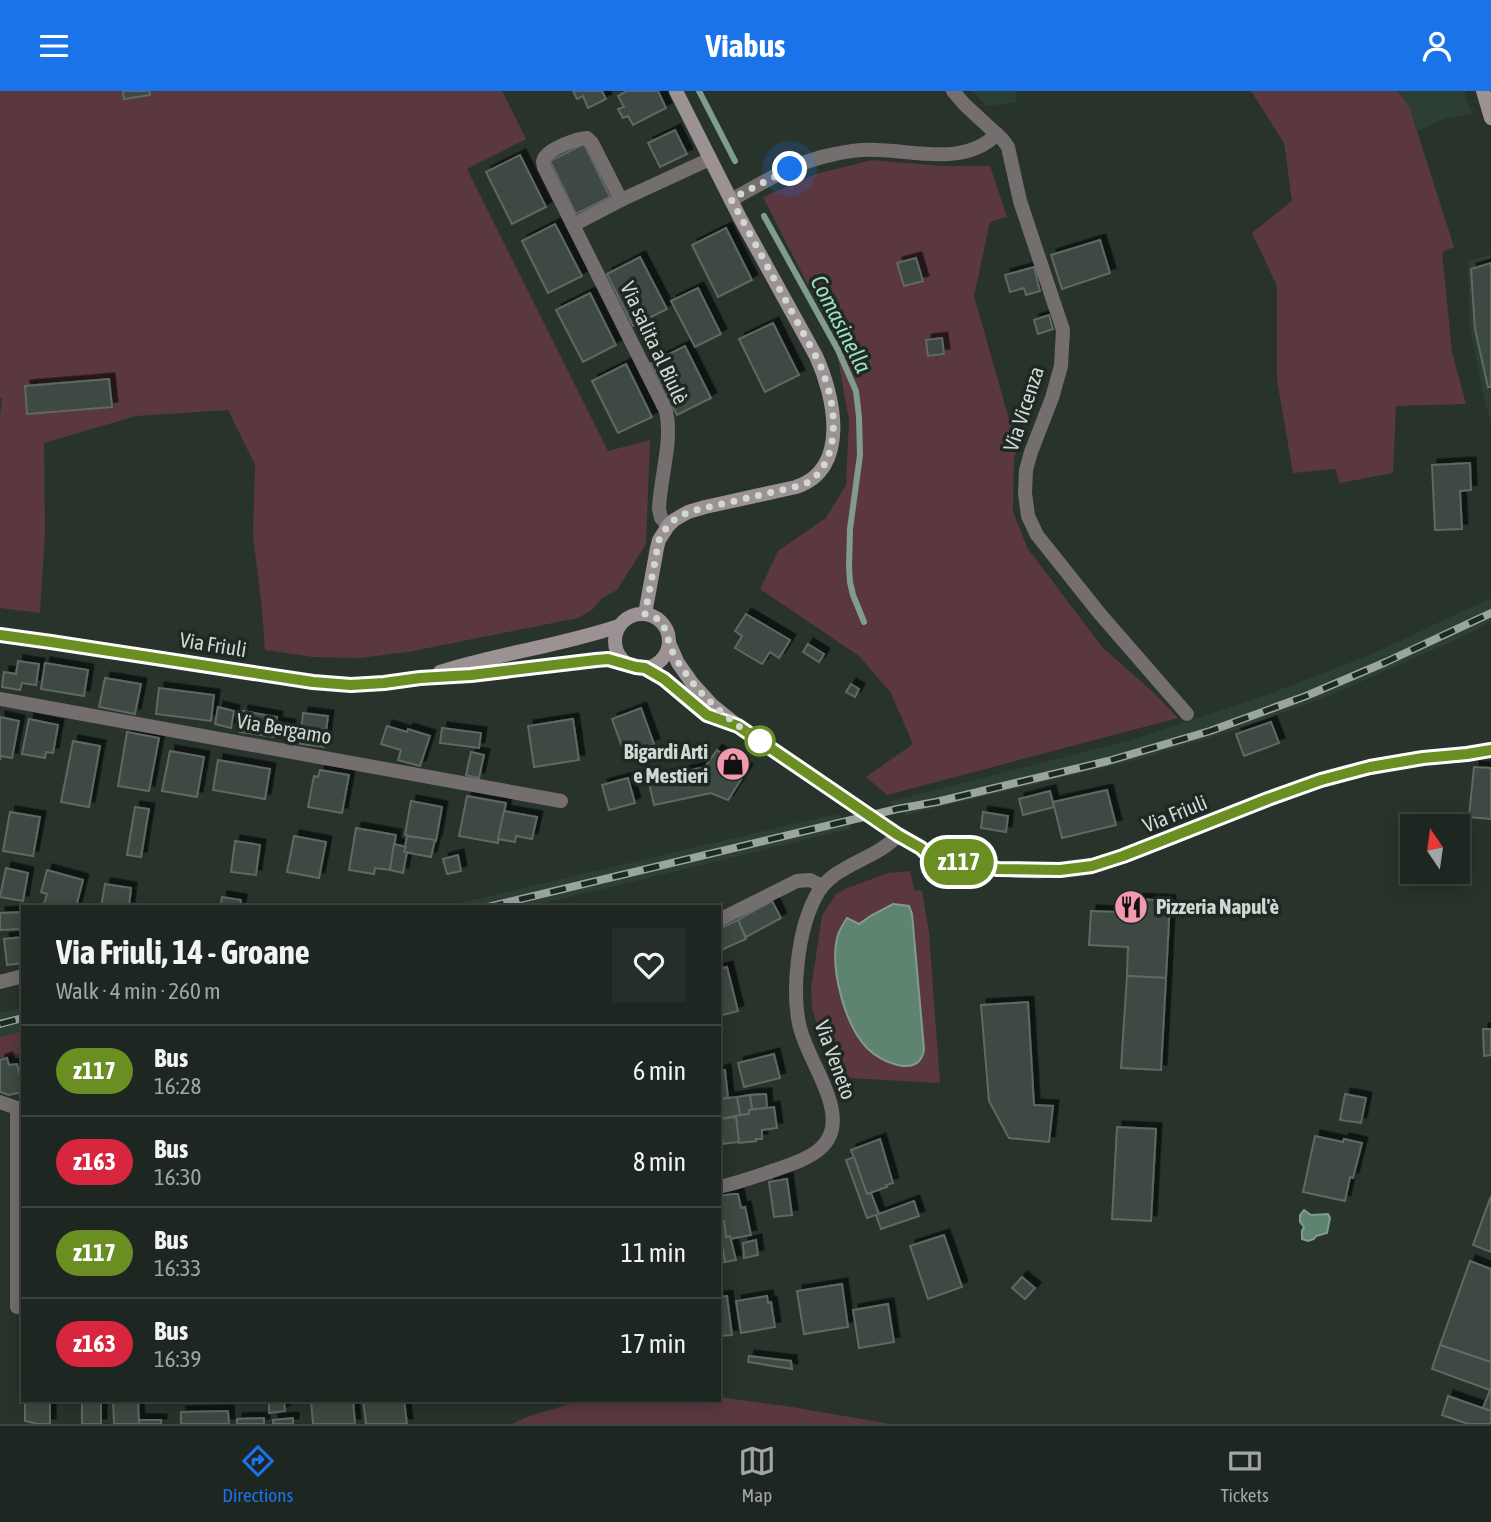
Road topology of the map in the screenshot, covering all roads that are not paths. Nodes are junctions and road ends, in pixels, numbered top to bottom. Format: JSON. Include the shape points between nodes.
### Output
{"nodes":[{"id":1,"x":676,"y":91,"type":"edge"},
{"id":2,"x":953,"y":91,"type":"edge"},
{"id":3,"x":1483,"y":91,"type":"edge"},
{"id":4,"x":1490,"y":115,"type":"edge"},
{"id":5,"x":997,"y":134,"type":"junction"},
{"id":6,"x":710,"y":159,"type":"junction"},
{"id":7,"x":731,"y":199,"type":"junction"},
{"id":8,"x":621,"y":200,"type":"junction"},
{"id":9,"x":573,"y":225,"type":"junction"},
{"id":10,"x":668,"y":526,"type":"junction"},
{"id":11,"x":645,"y":614,"type":"junction"},
{"id":12,"x":619,"y":626,"type":"junction"},
{"id":13,"x":0,"y":635,"type":"edge"},
{"id":14,"x":669,"y":643,"type":"junction"},
{"id":15,"x":626,"y":663,"type":"junction"},
{"id":16,"x":645,"y":668,"type":"junction"},
{"id":17,"x":420,"y":678,"type":"junction"},
{"id":18,"x":0,"y":699,"type":"edge"},
{"id":19,"x":1187,"y":713,"type":"dead end"},
{"id":20,"x":738,"y":726,"type":"junction"},
{"id":21,"x":1491,"y":750,"type":"edge"},
{"id":22,"x":561,"y":801,"type":"dead end"},
{"id":23,"x":860,"y":809,"type":"tunnel mouth"},
{"id":24,"x":879,"y":822,"type":"tunnel mouth"},
{"id":25,"x":898,"y":835,"type":"junction"},
{"id":26,"x":822,"y":885,"type":"junction"},
{"id":27,"x":721,"y":919,"type":"edge"},
{"id":28,"x":21,"y":977,"type":"edge"},
{"id":29,"x":0,"y":982,"type":"edge"},
{"id":30,"x":0,"y":1102,"type":"edge"},
{"id":31,"x":20,"y":1109,"type":"edge"},
{"id":32,"x":721,"y":1187,"type":"edge"},
{"id":33,"x":17,"y":1307,"type":"dead end"}],
"edges":[{"from":1,"to":6,"type":"street"},
{"from":2,"to":5,"type":"street","name":"Via Vicenza"},
{"from":3,"to":4,"type":"street"},
{"from":5,"to":7,"type":"street","via":[[977,147],[950,155],[869,150],[823,156]]},
{"from":5,"to":19,"type":"street","name":"Via Vicenza","via":[[1008,147],[1020,201],[1063,330],[1062,366],[1026,470],[1028,516],[1037,535],[1100,614]]},
{"from":6,"to":7,"type":"street"},
{"from":6,"to":8,"type":"street"},
{"from":7,"to":10,"type":"street","via":[[820,364],[832,407],[831,447],[824,466],[810,482],[696,510]]},
{"from":8,"to":9,"type":"street"},
{"from":8,"to":9,"type":"street","name":"Via salita al Biulè","via":[[587,138],[548,153],[543,163]]},
{"from":9,"to":10,"type":"street","name":"Via salita al Biulè","via":[[666,411],[659,509]]},
{"from":10,"to":11,"type":"street","via":[[659,540]]},
{"from":11,"to":12,"type":"street","via":[[630,616]]},
{"from":11,"to":14,"type":"street","via":[[663,624]]},
{"from":12,"to":15,"type":"street","via":[[615,649]]},
{"from":12,"to":17,"type":"street","name":"Via Friuli"},
{"from":13,"to":17,"type":"street","name":"Via Friuli","via":[[313,682],[362,684]]},
{"from":14,"to":16,"type":"street","via":[[663,658]]},
{"from":14,"to":20,"type":"street","via":[[692,683]]},
{"from":15,"to":16,"type":"street"},
{"from":15,"to":17,"type":"street","name":"Via Friuli","via":[[608,659]]},
{"from":16,"to":20,"type":"street","via":[[707,715]]},
{"from":18,"to":22,"type":"street","name":"Via Bergamo"},
{"from":20,"to":23,"type":"street"},
{"from":21,"to":25,"type":"street","name":"Via Friuli","via":[[1370,767],[1321,780],[1123,856],[1081,867],[1028,871],[963,863],[927,854]]},
{"from":24,"to":25,"type":"street","name":"Via Friuli"},
{"from":25,"to":26,"type":"street"},
{"from":26,"to":27,"type":"street","via":[[797,881]]},
{"from":26,"to":32,"type":"street","name":"Via Veneto","via":[[806,923],[796,998],[804,1039],[831,1103],[831,1135],[808,1158]]},
{"from":28,"to":29,"type":"street"},
{"from":30,"to":31,"type":"street"},
{"from":31,"to":33,"type":"street"}]}
